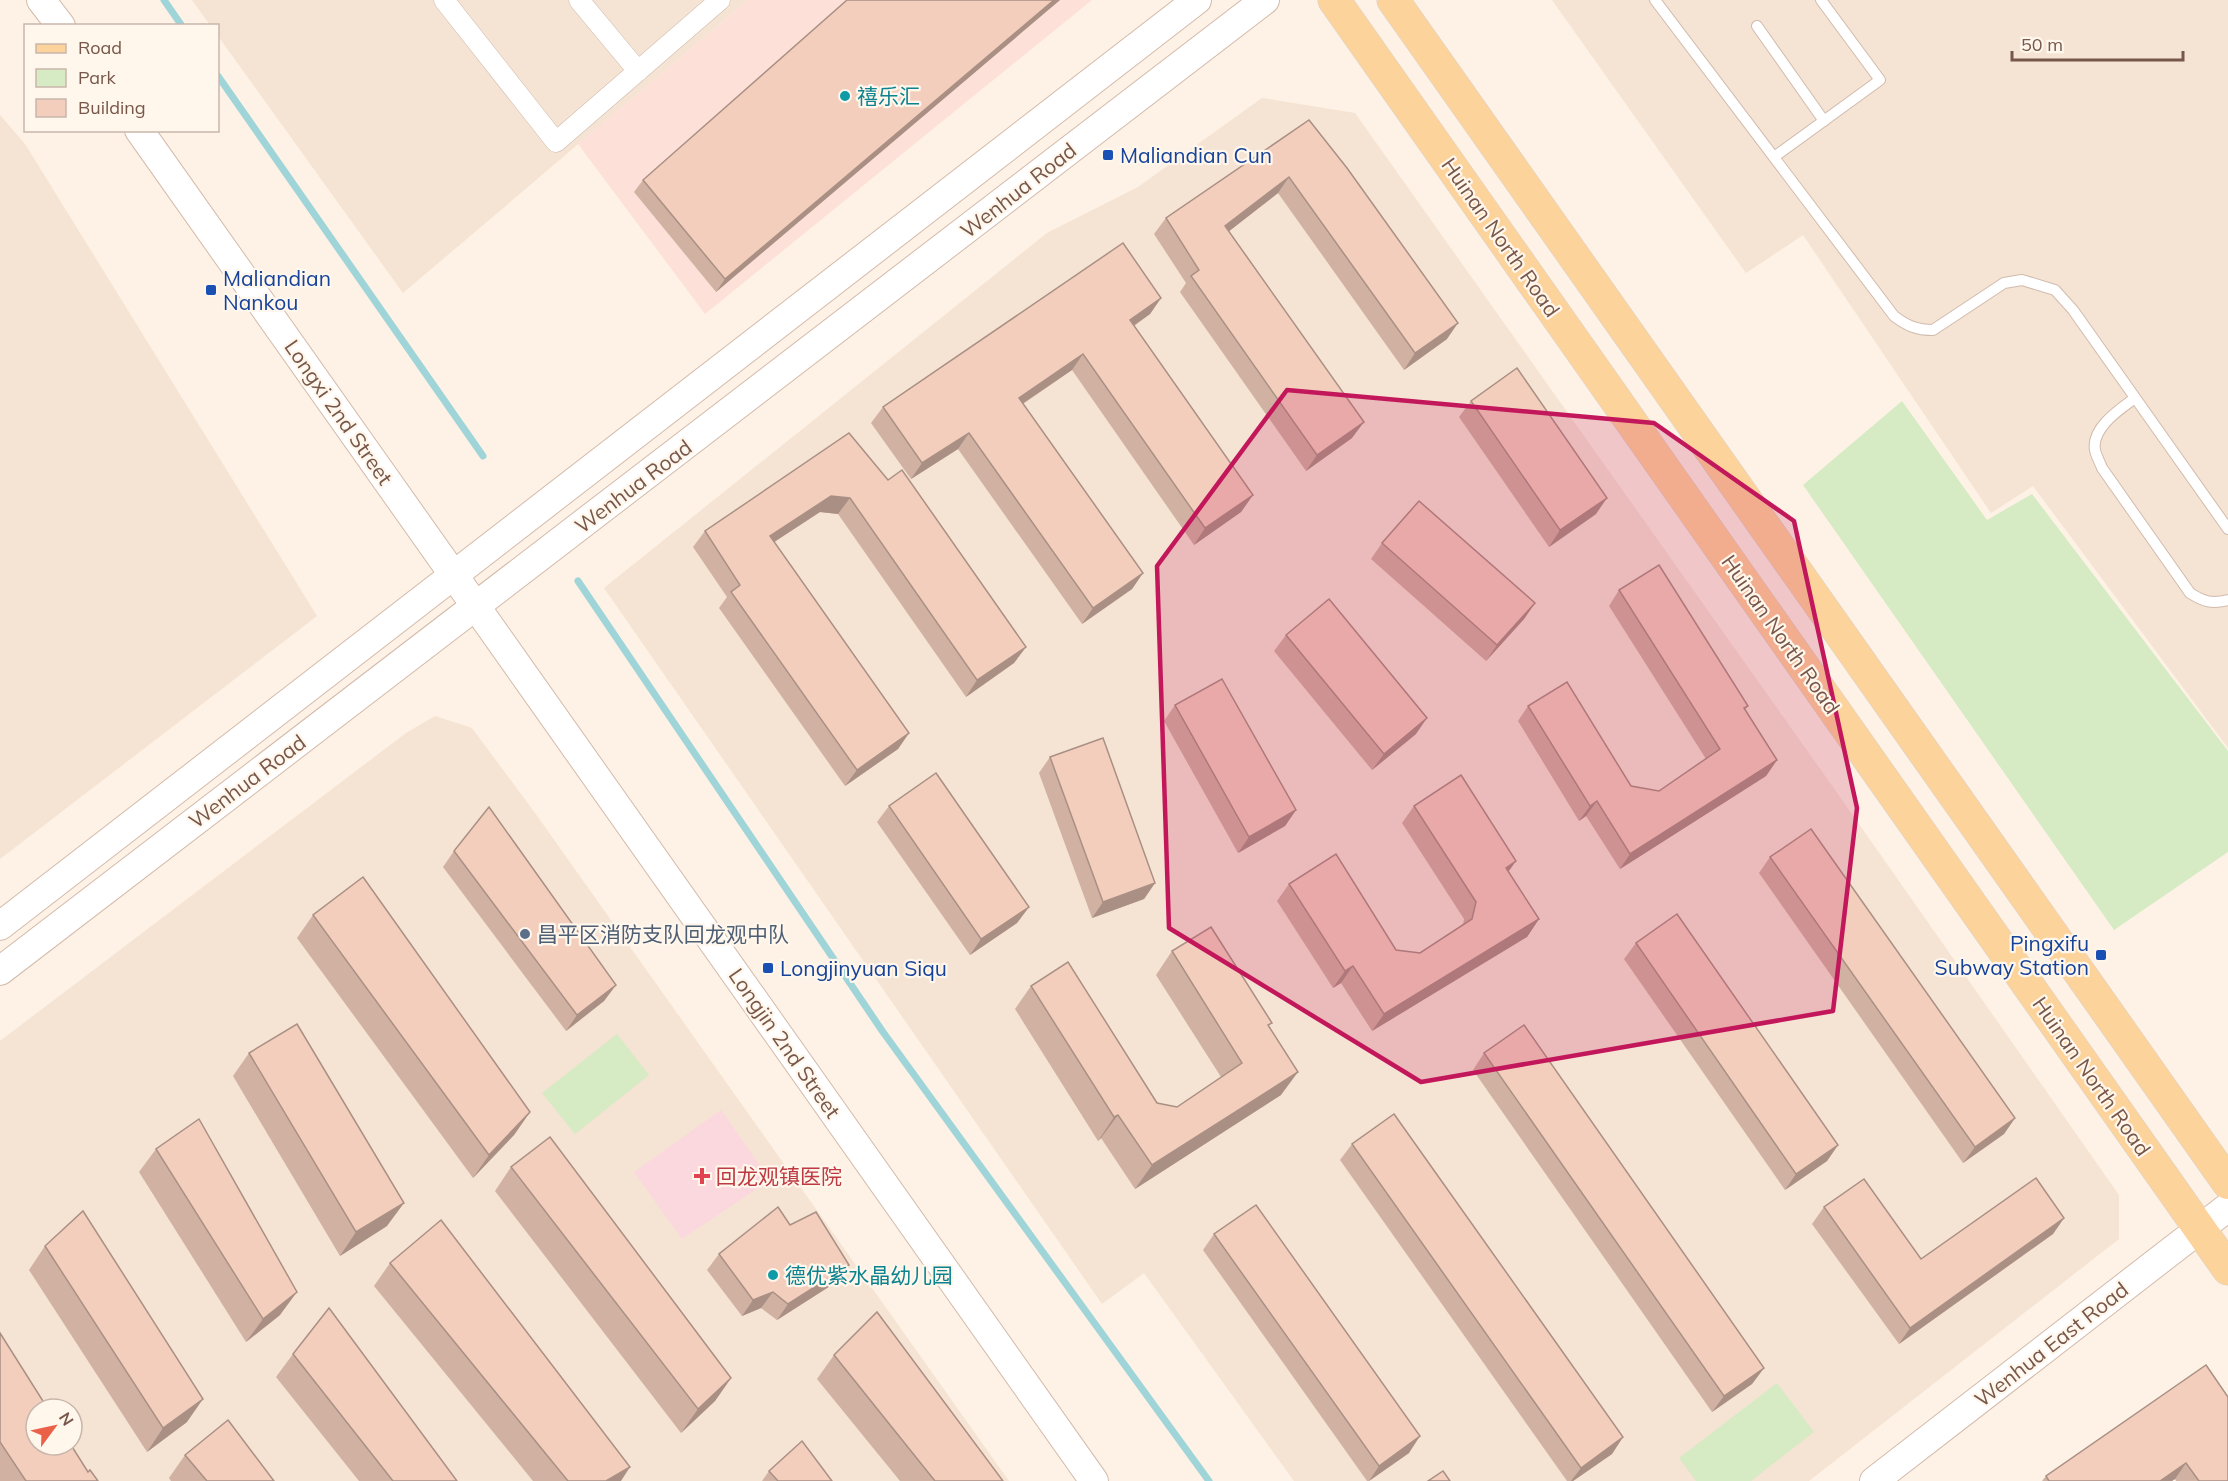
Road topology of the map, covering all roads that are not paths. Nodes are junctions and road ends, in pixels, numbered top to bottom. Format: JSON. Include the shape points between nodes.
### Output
{"nodes":[{"id":1,"x":41,"y":0,"type":"edge"},
{"id":2,"x":444,"y":0,"type":"edge"},
{"id":3,"x":579,"y":0,"type":"edge"},
{"id":4,"x":1197,"y":0,"type":"edge"},
{"id":5,"x":1265,"y":0,"type":"edge"},
{"id":6,"x":1334,"y":0,"type":"edge"},
{"id":7,"x":1393,"y":0,"type":"edge"},
{"id":8,"x":1655,"y":0,"type":"edge"},
{"id":9,"x":1821,"y":0,"type":"edge"},
{"id":10,"x":715,"y":2,"type":"edge"},
{"id":11,"x":60,"y":24,"type":"edge"},
{"id":12,"x":1757,"y":26,"type":"dead end"},
{"id":13,"x":638,"y":71,"type":"junction"},
{"id":14,"x":1824,"y":121,"type":"junction"},
{"id":15,"x":141,"y":132,"type":"edge"},
{"id":16,"x":1774,"y":157,"type":"junction"},
{"id":17,"x":2135,"y":398,"type":"junction"},
{"id":18,"x":2228,"y":528,"type":"edge"},
{"id":19,"x":454,"y":575,"type":"junction"},
{"id":20,"x":2228,"y":600,"type":"edge"},
{"id":21,"x":476,"y":606,"type":"junction"},
{"id":22,"x":0,"y":926,"type":"edge"},
{"id":23,"x":0,"y":971,"type":"edge"},
{"id":24,"x":2228,"y":1183,"type":"edge"},
{"id":25,"x":2228,"y":1207,"type":"edge"},
{"id":26,"x":2200,"y":1229,"type":"junction"},
{"id":27,"x":2228,"y":1269,"type":"edge"},
{"id":28,"x":1094,"y":1481,"type":"edge"},
{"id":29,"x":1874,"y":1481,"type":"edge"}],
"edges":[{"from":1,"to":11,"type":"street"},
{"from":2,"to":13,"type":"street","via":[[556,142]]},
{"from":3,"to":13,"type":"street"},
{"from":4,"to":19,"type":"street","name":"Wenhua Road"},
{"from":5,"to":21,"type":"street","name":"Wenhua Road"},
{"from":6,"to":26,"type":"main road","name":"Huinan North Road"},
{"from":7,"to":24,"type":"main road"},
{"from":8,"to":16,"type":"lane"},
{"from":9,"to":14,"type":"lane","via":[[1880,80]]},
{"from":10,"to":13,"type":"street"},
{"from":12,"to":14,"type":"lane"},
{"from":14,"to":16,"type":"lane"},
{"from":15,"to":19,"type":"street","name":"Longxi 2nd Street"},
{"from":16,"to":17,"type":"lane","via":[[1894,316],[1906,326],[1933,330],[2004,283],[2022,280],[2039,284],[2055,290],[2073,310]]},
{"from":17,"to":18,"type":"lane"},
{"from":17,"to":20,"type":"lane","via":[[2112,415],[2100,431],[2094,448],[2102,468],[2190,593],[2204,602]]},
{"from":19,"to":21,"type":"street","name":"Longxi 2nd Street"},
{"from":19,"to":22,"type":"street","name":"Wenhua Road"},
{"from":21,"to":23,"type":"street","name":"Wenhua Road"},
{"from":21,"to":28,"type":"street","name":"Longjin 2nd Street"},
{"from":25,"to":26,"type":"street","name":"Wenhua East Road"},
{"from":26,"to":27,"type":"main road","name":"Huinan North Road"},
{"from":26,"to":29,"type":"street","name":"Wenhua East Road"}]}
